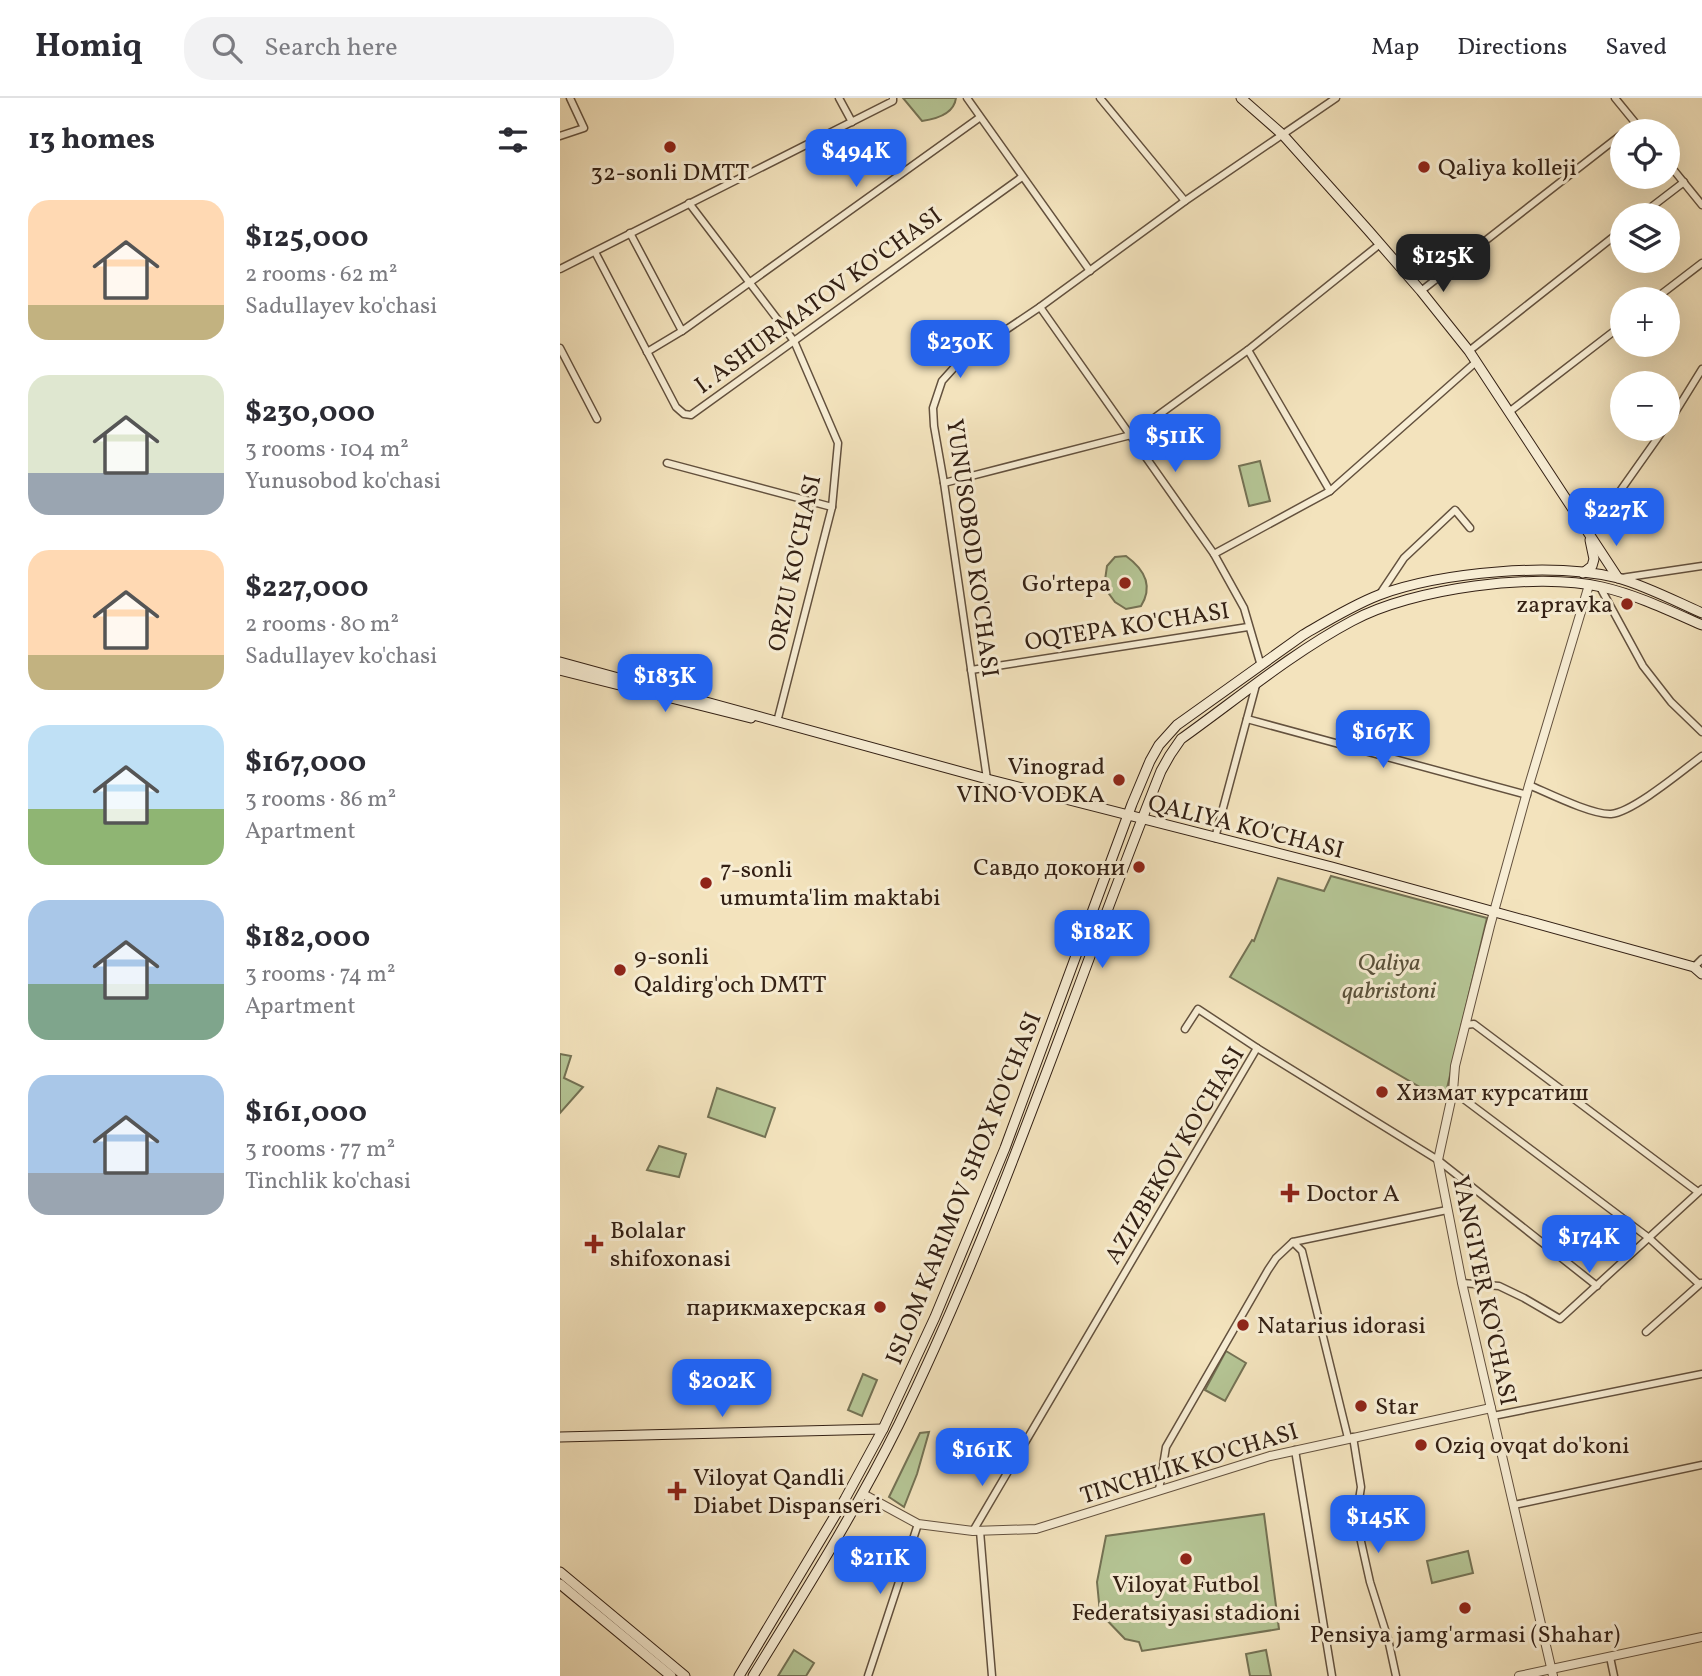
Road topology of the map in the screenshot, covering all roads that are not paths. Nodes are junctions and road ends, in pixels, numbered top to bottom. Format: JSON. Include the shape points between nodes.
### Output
{"nodes":[{"id":1,"x":569,"y":98,"type":"edge"},
{"id":2,"x":839,"y":98,"type":"edge"},
{"id":3,"x":967,"y":98,"type":"edge"},
{"id":4,"x":1100,"y":98,"type":"edge"},
{"id":5,"x":1241,"y":98,"type":"edge"},
{"id":6,"x":1336,"y":98,"type":"edge"},
{"id":7,"x":1615,"y":98,"type":"edge"},
{"id":8,"x":893,"y":100,"type":"edge"},
{"id":9,"x":979,"y":118,"type":"junction"},
{"id":10,"x":1632,"y":119,"type":"edge"},
{"id":11,"x":852,"y":122,"type":"junction"},
{"id":12,"x":1283,"y":135,"type":"junction"},
{"id":13,"x":560,"y":136,"type":"edge"},
{"id":14,"x":1610,"y":144,"type":"edge"},
{"id":15,"x":1022,"y":177,"type":"junction"},
{"id":16,"x":1680,"y":177,"type":"edge"},
{"id":17,"x":1684,"y":182,"type":"junction"},
{"id":18,"x":1185,"y":201,"type":"junction"},
{"id":19,"x":689,"y":203,"type":"junction"},
{"id":20,"x":1657,"y":203,"type":"edge"},
{"id":21,"x":1702,"y":205,"type":"edge"},
{"id":22,"x":630,"y":233,"type":"junction"},
{"id":23,"x":1610,"y":239,"type":"edge"},
{"id":24,"x":1380,"y":244,"type":"junction"},
{"id":25,"x":594,"y":252,"type":"junction"},
{"id":26,"x":1702,"y":263,"type":"edge"},
{"id":27,"x":560,"y":270,"type":"edge"},
{"id":28,"x":1090,"y":271,"type":"junction"},
{"id":29,"x":749,"y":282,"type":"junction"},
{"id":30,"x":1671,"y":287,"type":"edge"},
{"id":31,"x":1421,"y":291,"type":"junction"},
{"id":32,"x":1040,"y":307,"type":"junction"},
{"id":33,"x":682,"y":331,"type":"junction"},
{"id":34,"x":1610,"y":334,"type":"edge"},
{"id":35,"x":794,"y":341,"type":"junction"},
{"id":36,"x":560,"y":348,"type":"edge"},
{"id":37,"x":1248,"y":350,"type":"junction"},
{"id":38,"x":1469,"y":351,"type":"junction"},
{"id":39,"x":647,"y":352,"type":"junction"},
{"id":40,"x":1476,"y":362,"type":"junction"},
{"id":41,"x":1702,"y":369,"type":"edge"},
{"id":42,"x":1680,"y":405,"type":"edge"},
{"id":43,"x":1509,"y":412,"type":"junction"},
{"id":44,"x":597,"y":419,"type":"dead end"},
{"id":45,"x":1131,"y":435,"type":"junction"},
{"id":46,"x":1656,"y":441,"type":"edge"},
{"id":47,"x":667,"y":463,"type":"dead end"},
{"id":48,"x":944,"y":483,"type":"junction"},
{"id":49,"x":1330,"y":491,"type":"junction"},
{"id":50,"x":832,"y":507,"type":"junction"},
{"id":51,"x":1470,"y":528,"type":"dead end"},
{"id":52,"x":1589,"y":535,"type":"junction"},
{"id":53,"x":1214,"y":554,"type":"junction"},
{"id":54,"x":1702,"y":566,"type":"edge"},
{"id":55,"x":1583,"y":573,"type":"junction"},
{"id":56,"x":1618,"y":578,"type":"junction"},
{"id":57,"x":1589,"y":585,"type":"junction"},
{"id":58,"x":1412,"y":586,"type":"junction"},
{"id":59,"x":1600,"y":587,"type":"junction"},
{"id":60,"x":1379,"y":595,"type":"junction"},
{"id":61,"x":1416,"y":598,"type":"junction"},
{"id":62,"x":1702,"y":613,"type":"edge"},
{"id":63,"x":1702,"y":625,"type":"edge"},
{"id":64,"x":1248,"y":627,"type":"junction"},
{"id":65,"x":560,"y":662,"type":"edge"},
{"id":66,"x":1261,"y":666,"type":"junction"},
{"id":67,"x":560,"y":670,"type":"edge"},
{"id":68,"x":971,"y":670,"type":"junction"},
{"id":69,"x":1256,"y":685,"type":"junction"},
{"id":70,"x":1247,"y":719,"type":"junction"},
{"id":71,"x":777,"y":722,"type":"junction"},
{"id":72,"x":1702,"y":732,"type":"edge"},
{"id":73,"x":1702,"y":756,"type":"edge"},
{"id":74,"x":987,"y":779,"type":"junction"},
{"id":75,"x":1529,"y":785,"type":"junction"},
{"id":76,"x":1527,"y":795,"type":"junction"},
{"id":77,"x":1128,"y":816,"type":"junction"},
{"id":78,"x":1142,"y":820,"type":"junction"},
{"id":79,"x":1215,"y":838,"type":"junction"},
{"id":80,"x":1494,"y":912,"type":"junction"},
{"id":81,"x":1702,"y":960,"type":"edge"},
{"id":82,"x":1694,"y":967,"type":"junction"},
{"id":83,"x":1702,"y":974,"type":"edge"},
{"id":84,"x":1465,"y":1025,"type":"junction"},
{"id":85,"x":1185,"y":1029,"type":"dead end"},
{"id":86,"x":1257,"y":1048,"type":"junction"},
{"id":87,"x":1453,"y":1091,"type":"junction"},
{"id":88,"x":1438,"y":1160,"type":"junction"},
{"id":89,"x":990,"y":1186,"type":"junction"},
{"id":90,"x":1700,"y":1190,"type":"edge"},
{"id":91,"x":1000,"y":1191,"type":"junction"},
{"id":92,"x":1447,"y":1210,"type":"junction"},
{"id":93,"x":1649,"y":1238,"type":"junction"},
{"id":94,"x":1293,"y":1242,"type":"junction"},
{"id":95,"x":1462,"y":1283,"type":"junction"},
{"id":96,"x":1701,"y":1283,"type":"edge"},
{"id":97,"x":1597,"y":1286,"type":"junction"},
{"id":98,"x":1646,"y":1332,"type":"dead end"},
{"id":99,"x":1702,"y":1374,"type":"edge"},
{"id":100,"x":1492,"y":1412,"type":"junction"},
{"id":101,"x":883,"y":1429,"type":"junction"},
{"id":102,"x":560,"y":1437,"type":"edge"},
{"id":103,"x":1350,"y":1437,"type":"junction"},
{"id":104,"x":1295,"y":1450,"type":"junction"},
{"id":105,"x":1702,"y":1465,"type":"edge"},
{"id":106,"x":1159,"y":1490,"type":"junction"},
{"id":107,"x":863,"y":1494,"type":"junction"},
{"id":108,"x":1514,"y":1505,"type":"junction"},
{"id":109,"x":918,"y":1524,"type":"junction"},
{"id":110,"x":976,"y":1531,"type":"junction"},
{"id":111,"x":560,"y":1572,"type":"edge"},
{"id":112,"x":560,"y":1584,"type":"edge"},
{"id":113,"x":1702,"y":1637,"type":"edge"},
{"id":114,"x":1610,"y":1657,"type":"junction"},
{"id":115,"x":1552,"y":1672,"type":"edge"},
{"id":116,"x":671,"y":1676,"type":"edge"},
{"id":117,"x":685,"y":1676,"type":"edge"},
{"id":118,"x":739,"y":1676,"type":"edge"},
{"id":119,"x":753,"y":1676,"type":"edge"},
{"id":120,"x":868,"y":1676,"type":"edge"},
{"id":121,"x":992,"y":1676,"type":"edge"},
{"id":122,"x":1332,"y":1676,"type":"edge"},
{"id":123,"x":1396,"y":1676,"type":"edge"},
{"id":124,"x":1519,"y":1676,"type":"edge"},
{"id":125,"x":1614,"y":1676,"type":"edge"}],
"edges":[{"from":1,"to":13,"type":"street","via":[[584,128]]},
{"from":2,"to":11,"type":"street"},
{"from":3,"to":9,"type":"street"},
{"from":4,"to":18,"type":"street"},
{"from":5,"to":12,"type":"main road"},
{"from":6,"to":12,"type":"street","name":"YUNUSOBOD KO'CHASI"},
{"from":7,"to":10,"type":"street"},
{"from":8,"to":11,"type":"street"},
{"from":9,"to":15,"type":"street"},
{"from":9,"to":29,"type":"street"},
{"from":11,"to":19,"type":"street"},
{"from":12,"to":18,"type":"street","name":"YUNUSOBOD KO'CHASI"},
{"from":12,"to":24,"type":"main road"},
{"from":14,"to":31,"type":"street"},
{"from":15,"to":28,"type":"street"},
{"from":15,"to":35,"type":"street","name":"I. ASHURMATOV KO'CHASI"},
{"from":16,"to":17,"type":"street"},
{"from":17,"to":20,"type":"street"},
{"from":17,"to":21,"type":"street"},
{"from":18,"to":28,"type":"street","name":"YUNUSOBOD KO'CHASI"},
{"from":19,"to":22,"type":"street"},
{"from":19,"to":29,"type":"street","name":"ORZU KO'CHASI"},
{"from":22,"to":25,"type":"street"},
{"from":22,"to":33,"type":"street"},
{"from":23,"to":38,"type":"street"},
{"from":24,"to":31,"type":"main road"},
{"from":24,"to":37,"type":"street"},
{"from":25,"to":27,"type":"street"},
{"from":25,"to":39,"type":"street","name":"I. ASHURMATOV KO'CHASI"},
{"from":26,"to":30,"type":"street"},
{"from":28,"to":32,"type":"street","name":"YUNUSOBOD KO'CHASI"},
{"from":29,"to":33,"type":"street"},
{"from":29,"to":35,"type":"street","name":"ORZU KO'CHASI"},
{"from":31,"to":38,"type":"main road"},
{"from":32,"to":45,"type":"street"},
{"from":32,"to":48,"type":"street","name":"YUNUSOBOD KO'CHASI","via":[[961,360],[942,382],[933,417]]},
{"from":33,"to":39,"type":"street"},
{"from":34,"to":43,"type":"street"},
{"from":35,"to":39,"type":"street","name":"I. ASHURMATOV KO'CHASI","via":[[691,415],[676,407]]},
{"from":35,"to":50,"type":"street","name":"ORZU KO'CHASI","via":[[838,443]]},
{"from":36,"to":44,"type":"street"},
{"from":37,"to":45,"type":"street"},
{"from":37,"to":49,"type":"street"},
{"from":38,"to":40,"type":"main road"},
{"from":40,"to":43,"type":"main road"},
{"from":40,"to":49,"type":"street"},
{"from":41,"to":42,"type":"street"},
{"from":43,"to":52,"type":"main road"},
{"from":45,"to":48,"type":"street"},
{"from":45,"to":53,"type":"street"},
{"from":46,"to":52,"type":"street"},
{"from":47,"to":50,"type":"street"},
{"from":48,"to":68,"type":"street","name":"YUNUSOBOD KO'CHASI"},
{"from":49,"to":53,"type":"street"},
{"from":50,"to":71,"type":"street","name":"ORZU KO'CHASI"},
{"from":51,"to":60,"type":"street","via":[[1455,510],[1404,558]]},
{"from":52,"to":55,"type":"main road","via":[[1594,559]]},
{"from":52,"to":56,"type":"main road"},
{"from":53,"to":64,"type":"street","via":[[1244,608]]},
{"from":54,"to":56,"type":"street"},
{"from":55,"to":56,"type":"main road","name":"ISLOM KARIMOV SHOX KO'CHASI"},
{"from":55,"to":58,"type":"main road","name":"ISLOM KARIMOV SHOX KO'CHASI","via":[[1519,570]]},
{"from":56,"to":62,"type":"main road","name":"ISLOM KARIMOV SHOX KO'CHASI"},
{"from":57,"to":59,"type":"main road","name":"ISLOM KARIMOV SHOX KO'CHASI"},
{"from":57,"to":61,"type":"main road","name":"ISLOM KARIMOV SHOX KO'CHASI","via":[[1520,581]]},
{"from":57,"to":75,"type":"street","name":"YANGIYER KO'CHASI"},
{"from":58,"to":60,"type":"main road","name":"ISLOM KARIMOV SHOX KO'CHASI"},
{"from":58,"to":61,"type":"main road"},
{"from":59,"to":63,"type":"main road","name":"ISLOM KARIMOV SHOX KO'CHASI"},
{"from":59,"to":72,"type":"street","via":[[1643,666]]},
{"from":60,"to":66,"type":"main road","name":"ISLOM KARIMOV SHOX KO'CHASI","via":[[1327,621]]},
{"from":61,"to":69,"type":"main road","name":"ISLOM KARIMOV SHOX KO'CHASI","via":[[1354,620]]},
{"from":64,"to":66,"type":"street"},
{"from":64,"to":68,"type":"street","name":"OQTEPA KO'CHASI"},
{"from":65,"to":71,"type":"main road","name":"QALIYA KO'CHASI"},
{"from":66,"to":77,"type":"main road","name":"ISLOM KARIMOV SHOX KO'CHASI","via":[[1171,732],[1150,761]]},
{"from":67,"to":71,"type":"main road","name":"QALIYA KO'CHASI"},
{"from":68,"to":74,"type":"street","name":"YUNUSOBOD KO'CHASI"},
{"from":69,"to":70,"type":"street"},
{"from":69,"to":78,"type":"main road","name":"ISLOM KARIMOV SHOX KO'CHASI","via":[[1181,739],[1161,771]]},
{"from":70,"to":76,"type":"street"},
{"from":70,"to":79,"type":"street"},
{"from":71,"to":74,"type":"main road","name":"QALIYA KO'CHASI"},
{"from":73,"to":75,"type":"street","via":[[1631,807],[1610,814]]},
{"from":74,"to":77,"type":"main road","name":"QALIYA KO'CHASI"},
{"from":75,"to":76,"type":"street","name":"YANGIYER KO'CHASI"},
{"from":76,"to":80,"type":"street","name":"YANGIYER KO'CHASI"},
{"from":77,"to":78,"type":"main road","name":"QALIYA KO'CHASI"},
{"from":77,"to":89,"type":"main road","name":"ISLOM KARIMOV SHOX KO'CHASI"},
{"from":78,"to":79,"type":"main road","name":"QALIYA KO'CHASI"},
{"from":78,"to":91,"type":"main road","name":"ISLOM KARIMOV SHOX KO'CHASI"},
{"from":79,"to":80,"type":"main road","name":"QALIYA KO'CHASI"},
{"from":80,"to":82,"type":"main road","name":"QALIYA KO'CHASI"},
{"from":80,"to":84,"type":"street","name":"YANGIYER KO'CHASI"},
{"from":81,"to":82,"type":"street"},
{"from":82,"to":83,"type":"main road","name":"QALIYA KO'CHASI"},
{"from":84,"to":87,"type":"street","name":"YANGIYER KO'CHASI"},
{"from":84,"to":90,"type":"street","via":[[1474,1024]]},
{"from":85,"to":86,"type":"street","via":[[1198,1009]]},
{"from":86,"to":88,"type":"street","name":"AZIZBEKOV KO'CHASI"},
{"from":86,"to":110,"type":"street","name":"AZIZBEKOV KO'CHASI"},
{"from":87,"to":88,"type":"street","name":"YANGIYER KO'CHASI"},
{"from":87,"to":93,"type":"street"},
{"from":88,"to":92,"type":"street","name":"YANGIYER KO'CHASI"},
{"from":88,"to":97,"type":"street","name":"AZIZBEKOV KO'CHASI"},
{"from":89,"to":91,"type":"main road","via":[[998,1186]]},
{"from":89,"to":101,"type":"main road","name":"ISLOM KARIMOV SHOX KO'CHASI"},
{"from":90,"to":93,"type":"street"},
{"from":91,"to":107,"type":"main road","name":"ISLOM KARIMOV SHOX KO'CHASI","via":[[950,1314]]},
{"from":92,"to":94,"type":"street"},
{"from":92,"to":95,"type":"street","name":"YANGIYER KO'CHASI"},
{"from":93,"to":96,"type":"street"},
{"from":93,"to":97,"type":"street"},
{"from":94,"to":103,"type":"street","via":[[1303,1251]]},
{"from":94,"to":106,"type":"street","via":[[1268,1270],[1166,1447]]},
{"from":95,"to":97,"type":"street","via":[[1499,1286],[1560,1318]]},
{"from":95,"to":100,"type":"street","name":"YANGIYER KO'CHASI"},
{"from":96,"to":98,"type":"street"},
{"from":99,"to":100,"type":"street"},
{"from":100,"to":103,"type":"street","name":"TINCHLIK KO'CHASI"},
{"from":100,"to":108,"type":"street","name":"YANGIYER KO'CHASI"},
{"from":101,"to":102,"type":"main road"},
{"from":101,"to":118,"type":"main road","name":"ISLOM KARIMOV SHOX KO'CHASI"},
{"from":103,"to":104,"type":"street","name":"TINCHLIK KO'CHASI"},
{"from":103,"to":123,"type":"street","via":[[1362,1487],[1356,1519]]},
{"from":104,"to":106,"type":"street","name":"TINCHLIK KO'CHASI"},
{"from":104,"to":122,"type":"street"},
{"from":105,"to":108,"type":"street"},
{"from":106,"to":110,"type":"street","name":"TINCHLIK KO'CHASI","via":[[1036,1529]]},
{"from":107,"to":109,"type":"street","name":"TINCHLIK KO'CHASI"},
{"from":107,"to":119,"type":"main road","name":"ISLOM KARIMOV SHOX KO'CHASI"},
{"from":108,"to":115,"type":"street","name":"YANGIYER KO'CHASI"},
{"from":109,"to":110,"type":"street","name":"TINCHLIK KO'CHASI"},
{"from":109,"to":120,"type":"street"},
{"from":110,"to":121,"type":"street"},
{"from":111,"to":117,"type":"main road"},
{"from":112,"to":116,"type":"main road"},
{"from":113,"to":114,"type":"street"},
{"from":114,"to":115,"type":"street"},
{"from":114,"to":125,"type":"street"},
{"from":115,"to":124,"type":"street"}]}
